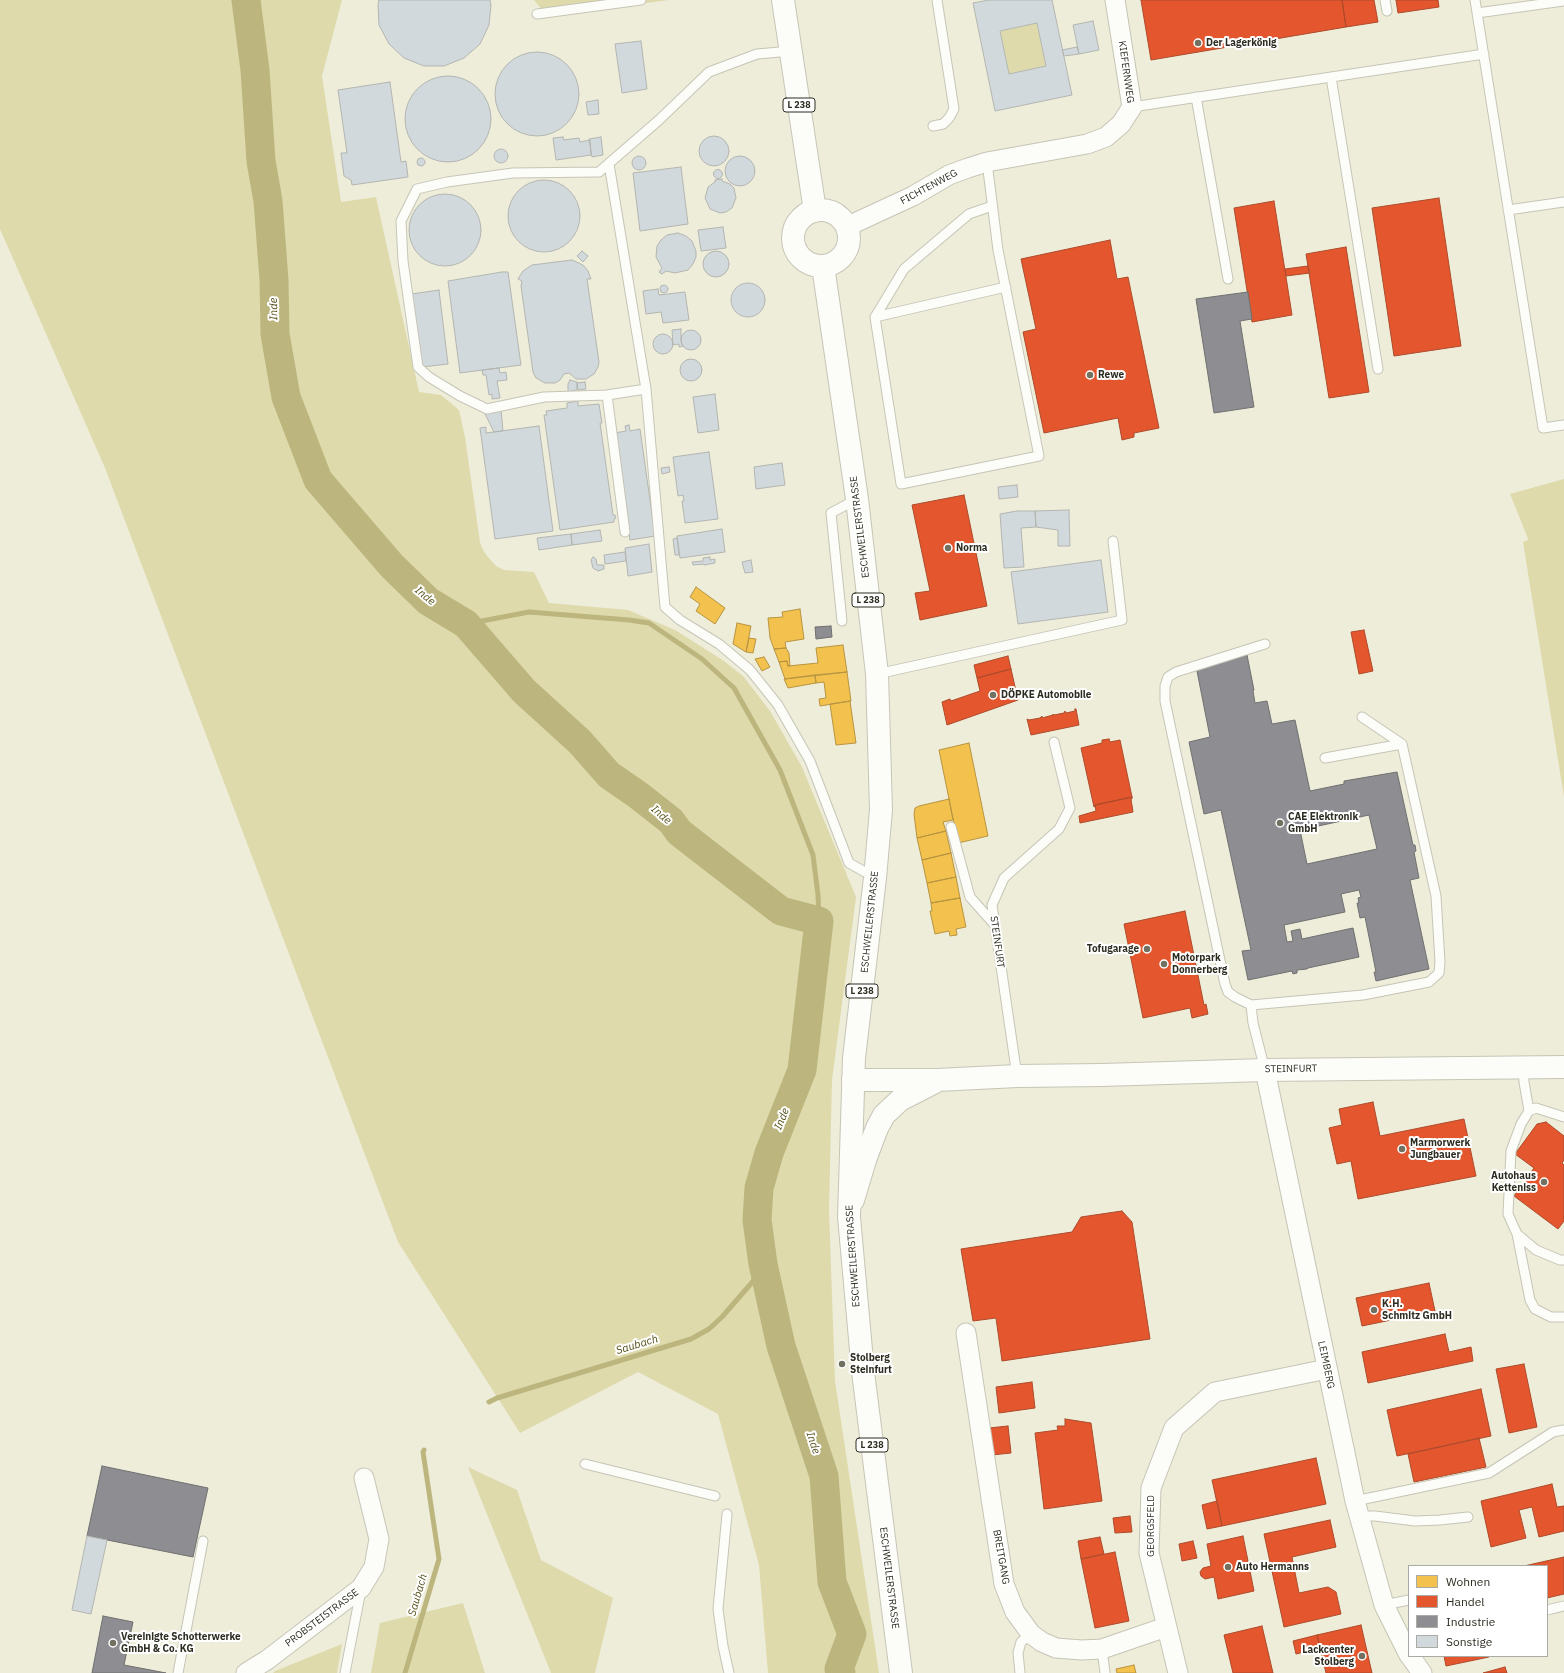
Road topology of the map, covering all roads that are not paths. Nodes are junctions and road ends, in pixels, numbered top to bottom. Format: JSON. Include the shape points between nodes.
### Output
{"nodes":[{"id":1,"x":641,"y":0,"type":"edge"},
{"id":2,"x":783,"y":0,"type":"edge"},
{"id":3,"x":937,"y":0,"type":"edge"},
{"id":4,"x":1115,"y":0,"type":"edge"},
{"id":5,"x":1385,"y":0,"type":"edge"},
{"id":6,"x":1475,"y":0,"type":"edge"},
{"id":7,"x":1564,"y":1,"type":"edge"},
{"id":8,"x":1387,"y":11,"type":"dead end"},
{"id":9,"x":1477,"y":13,"type":"junction"},
{"id":10,"x":537,"y":14,"type":"dead end"},
{"id":11,"x":791,"y":51,"type":"junction"},
{"id":12,"x":1484,"y":54,"type":"junction"},
{"id":13,"x":1331,"y":77,"type":"junction"},
{"id":14,"x":1196,"y":97,"type":"junction"},
{"id":15,"x":1132,"y":107,"type":"junction"},
{"id":16,"x":933,"y":126,"type":"dead end"},
{"id":17,"x":1087,"y":144,"type":"joint"},
{"id":18,"x":987,"y":162,"type":"junction"},
{"id":19,"x":609,"y":164,"type":"junction"},
{"id":20,"x":1564,"y":202,"type":"edge"},
{"id":21,"x":992,"y":206,"type":"junction"},
{"id":22,"x":1508,"y":210,"type":"junction"},
{"id":23,"x":815,"y":211,"type":"junction"},
{"id":24,"x":846,"y":227,"type":"junction"},
{"id":25,"x":823,"y":266,"type":"junction"},
{"id":26,"x":1228,"y":279,"type":"dead end"},
{"id":27,"x":1006,"y":287,"type":"junction"},
{"id":28,"x":875,"y":317,"type":"junction"},
{"id":29,"x":1378,"y":369,"type":"dead end"},
{"id":30,"x":646,"y":389,"type":"junction"},
{"id":31,"x":607,"y":395,"type":"junction"},
{"id":32,"x":1564,"y":425,"type":"edge"},
{"id":33,"x":857,"y":499,"type":"junction"},
{"id":34,"x":625,"y":532,"type":"dead end"},
{"id":35,"x":1113,"y":541,"type":"dead end"},
{"id":36,"x":842,"y":621,"type":"dead end"},
{"id":37,"x":1265,"y":644,"type":"dead end"},
{"id":38,"x":877,"y":674,"type":"junction"},
{"id":39,"x":1362,"y":717,"type":"dead end"},
{"id":40,"x":1054,"y":742,"type":"dead end"},
{"id":41,"x":1402,"y":744,"type":"junction"},
{"id":42,"x":1325,"y":758,"type":"dead end"},
{"id":43,"x":951,"y":827,"type":"dead end"},
{"id":44,"x":875,"y":878,"type":"junction"},
{"id":45,"x":994,"y":924,"type":"junction"},
{"id":46,"x":1251,"y":1005,"type":"junction"},
{"id":47,"x":1524,"y":1066,"type":"junction"},
{"id":48,"x":1564,"y":1067,"type":"edge"},
{"id":49,"x":1265,"y":1070,"type":"junction"},
{"id":50,"x":1017,"y":1076,"type":"junction"},
{"id":51,"x":853,"y":1080,"type":"junction"},
{"id":52,"x":937,"y":1080,"type":"junction"},
{"id":53,"x":1529,"y":1111,"type":"junction"},
{"id":54,"x":1564,"y":1117,"type":"edge"},
{"id":55,"x":849,"y":1217,"type":"junction"},
{"id":56,"x":1517,"y":1234,"type":"junction"},
{"id":57,"x":1564,"y":1260,"type":"edge"},
{"id":58,"x":1564,"y":1317,"type":"edge"},
{"id":59,"x":966,"y":1333,"type":"dead end"},
{"id":60,"x":1327,"y":1369,"type":"junction"},
{"id":61,"x":1564,"y":1430,"type":"edge"},
{"id":62,"x":585,"y":1464,"type":"dead end"},
{"id":63,"x":364,"y":1478,"type":"dead end"},
{"id":64,"x":715,"y":1496,"type":"dead end"},
{"id":65,"x":1357,"y":1509,"type":"junction"},
{"id":66,"x":727,"y":1514,"type":"dead end"},
{"id":67,"x":1468,"y":1517,"type":"dead end"},
{"id":68,"x":203,"y":1541,"type":"dead end"},
{"id":69,"x":361,"y":1588,"type":"junction"},
{"id":70,"x":1408,"y":1600,"type":"edge"},
{"id":71,"x":1384,"y":1605,"type":"junction"},
{"id":72,"x":1564,"y":1606,"type":"edge"},
{"id":73,"x":1548,"y":1610,"type":"edge"},
{"id":74,"x":1166,"y":1627,"type":"junction"},
{"id":75,"x":1031,"y":1634,"type":"junction"},
{"id":76,"x":1102,"y":1649,"type":"junction"},
{"id":77,"x":1408,"y":1653,"type":"edge"},
{"id":78,"x":1410,"y":1657,"type":"edge"},
{"id":79,"x":178,"y":1673,"type":"edge"},
{"id":80,"x":246,"y":1673,"type":"edge"},
{"id":81,"x":345,"y":1673,"type":"edge"},
{"id":82,"x":729,"y":1673,"type":"edge"},
{"id":83,"x":901,"y":1673,"type":"edge"},
{"id":84,"x":1020,"y":1673,"type":"edge"},
{"id":85,"x":1105,"y":1673,"type":"edge"},
{"id":86,"x":1178,"y":1673,"type":"edge"},
{"id":87,"x":1422,"y":1673,"type":"edge"}],
"edges":[{"from":1,"to":10,"type":"lane"},
{"from":2,"to":11,"type":"main road","number":"L 238"},
{"from":3,"to":16,"type":"lane","via":[[954,109],[943,124]]},
{"from":4,"to":15,"type":"street","name":"KIEFERNWEG"},
{"from":5,"to":8,"type":"lane"},
{"from":6,"to":9,"type":"lane"},
{"from":7,"to":9,"type":"lane"},
{"from":9,"to":12,"type":"lane"},
{"from":11,"to":19,"type":"lane","via":[[757,54],[709,72]]},
{"from":11,"to":23,"type":"main road","number":"L 238"},
{"from":12,"to":13,"type":"lane"},
{"from":12,"to":22,"type":"lane"},
{"from":13,"to":14,"type":"lane"},
{"from":13,"to":29,"type":"lane"},
{"from":14,"to":15,"type":"lane"},
{"from":14,"to":26,"type":"lane"},
{"from":15,"to":17,"type":"street","name":"KIEFERNWEG","via":[[1121,124],[1106,137]]},
{"from":17,"to":18,"type":"street","name":"FICHTENWEG"},
{"from":18,"to":21,"type":"lane"},
{"from":18,"to":24,"type":"street","name":"FICHTENWEG","via":[[949,175],[913,196]]},
{"from":19,"to":30,"type":"lane"},
{"from":19,"to":31,"type":"lane","via":[[599,172],[513,173],[417,189],[401,221],[403,262],[418,367],[429,377],[487,409],[544,397]]},
{"from":20,"to":22,"type":"lane"},
{"from":21,"to":27,"type":"lane"},
{"from":21,"to":28,"type":"lane","via":[[969,214],[904,269]]},
{"from":22,"to":32,"type":"lane","via":[[1543,428]]},
{"from":23,"to":24,"type":"main road","via":[[830,212]]},
{"from":23,"to":25,"type":"main road","via":[[799,220],[792,237],[798,255],[804,261]]},
{"from":24,"to":25,"type":"main road","via":[[848,241],[844,254],[838,260]]},
{"from":25,"to":33,"type":"main road","name":"ESCHWEILERSTRASSE","number":"L 238"},
{"from":27,"to":28,"type":"lane"},
{"from":27,"to":28,"type":"lane","via":[[1039,456],[900,484]]},
{"from":30,"to":31,"type":"lane"},
{"from":30,"to":44,"type":"lane","via":[[665,607],[680,620],[719,644],[750,670],[778,705],[810,761],[849,863]]},
{"from":31,"to":34,"type":"lane"},
{"from":33,"to":36,"type":"lane","via":[[831,513]]},
{"from":33,"to":38,"type":"main road","name":"ESCHWEILERSTRASSE","number":"L 238"},
{"from":35,"to":38,"type":"lane","via":[[1122,620]]},
{"from":37,"to":46,"type":"lane","via":[[1176,672],[1168,677],[1165,686],[1165,701],[1225,984],[1234,998]]},
{"from":38,"to":44,"type":"main road","name":"ESCHWEILERSTRASSE","number":"L 238","via":[[881,810]]},
{"from":39,"to":41,"type":"lane"},
{"from":40,"to":45,"type":"lane","name":"STEINFURT","via":[[1070,808],[1059,829],[1004,878],[992,905]]},
{"from":41,"to":42,"type":"lane"},
{"from":41,"to":46,"type":"lane","via":[[1436,896],[1439,973],[1429,982],[1363,995]]},
{"from":43,"to":45,"type":"lane","via":[[970,897]]},
{"from":44,"to":51,"type":"main road","name":"ESCHWEILERSTRASSE","number":"L 238"},
{"from":45,"to":50,"type":"lane","name":"STEINFURT"},
{"from":46,"to":49,"type":"lane"},
{"from":47,"to":48,"type":"main road","name":"STEINFURT"},
{"from":47,"to":49,"type":"main road","name":"STEINFURT"},
{"from":47,"to":53,"type":"lane"},
{"from":49,"to":50,"type":"main road","name":"STEINFURT"},
{"from":49,"to":60,"type":"street","name":"LEIMBERG"},
{"from":50,"to":52,"type":"main road","name":"STEINFURT"},
{"from":51,"to":52,"type":"main road","name":"STEINFURT"},
{"from":51,"to":55,"type":"main road","name":"ESCHWEILERSTRASSE","number":"L 238"},
{"from":52,"to":55,"type":"main road","via":[[900,1100],[884,1115],[865,1160]]},
{"from":53,"to":54,"type":"lane","via":[[1536,1108]]},
{"from":53,"to":56,"type":"lane","via":[[1511,1151],[1508,1214]]},
{"from":55,"to":83,"type":"main road","name":"ESCHWEILERSTRASSE","number":"L 238","via":[[863,1372]]},
{"from":56,"to":57,"type":"lane","via":[[1536,1250]]},
{"from":56,"to":58,"type":"lane","via":[[1530,1300],[1535,1309],[1551,1317]]},
{"from":59,"to":75,"type":"street","name":"BREITGANG","via":[[1004,1584],[1015,1612]]},
{"from":60,"to":65,"type":"street","name":"LEIMBERG"},
{"from":60,"to":74,"type":"street","name":"GEORGSFELD","via":[[1216,1392],[1174,1428],[1150,1495],[1149,1553]]},
{"from":61,"to":65,"type":"lane","via":[[1553,1432],[1489,1473]]},
{"from":62,"to":64,"type":"lane"},
{"from":63,"to":69,"type":"street","name":"PROBSTEISTRASSE","via":[[379,1539],[374,1567]]},
{"from":65,"to":67,"type":"lane","via":[[1375,1516],[1415,1521]]},
{"from":65,"to":71,"type":"street","name":"LEIMBERG"},
{"from":66,"to":82,"type":"lane","via":[[718,1609]]},
{"from":68,"to":79,"type":"lane"},
{"from":69,"to":80,"type":"street","name":"PROBSTEISTRASSE","via":[[267,1660]]},
{"from":69,"to":81,"type":"lane"},
{"from":70,"to":71,"type":"lane"},
{"from":71,"to":77,"type":"street","name":"LEIMBERG"},
{"from":72,"to":73,"type":"lane"},
{"from":74,"to":76,"type":"street","name":"BREITGANG"},
{"from":74,"to":86,"type":"street","name":"GEORGSFELD"},
{"from":75,"to":76,"type":"street","name":"BREITGANG","via":[[1056,1648]]},
{"from":75,"to":84,"type":"lane","via":[[1021,1642],[1018,1653]]},
{"from":76,"to":85,"type":"lane"},
{"from":78,"to":87,"type":"street","name":"LEIMBERG"}]}
